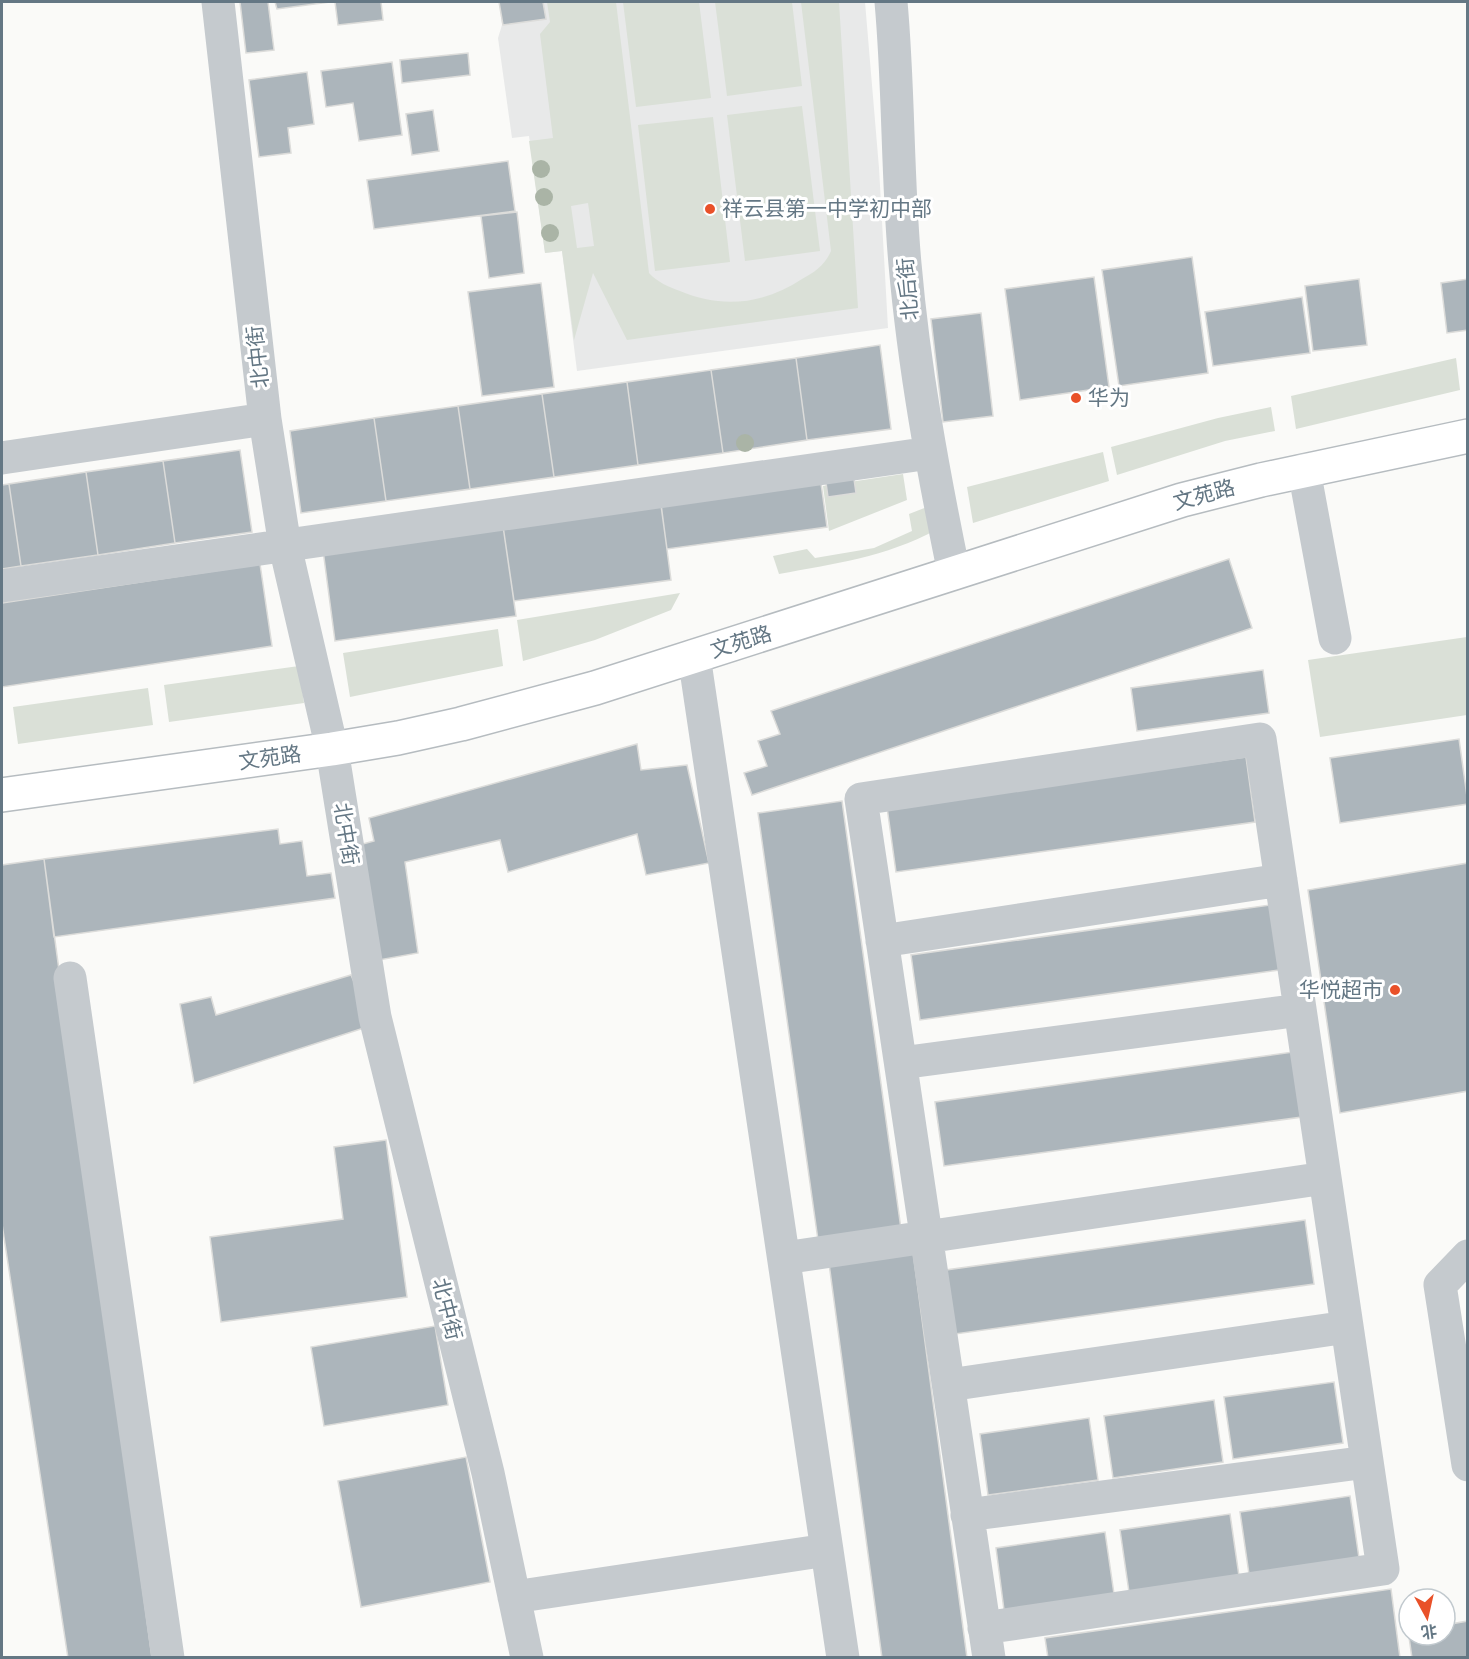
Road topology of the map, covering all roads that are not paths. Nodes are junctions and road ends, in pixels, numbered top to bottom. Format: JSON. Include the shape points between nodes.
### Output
{"nodes":[{"id":1,"x":218,"y":2,"type":"edge"},
{"id":2,"x":891,"y":2,"type":"edge"},
{"id":3,"x":265,"y":419,"type":"junction"},
{"id":4,"x":1467,"y":436,"type":"edge"},
{"id":5,"x":930,"y":453,"type":"junction"},
{"id":6,"x":2,"y":458,"type":"edge"},
{"id":7,"x":1304,"y":470,"type":"junction"},
{"id":8,"x":285,"y":546,"type":"junction"},
{"id":9,"x":954,"y":573,"type":"junction"},
{"id":10,"x":2,"y":586,"type":"edge"},
{"id":11,"x":1335,"y":638,"type":"dead end"},
{"id":12,"x":694,"y":656,"type":"junction"},
{"id":13,"x":332,"y":749,"type":"junction"},
{"id":14,"x":2,"y":795,"type":"edge"},
{"id":15,"x":1281,"y":880,"type":"junction"},
{"id":16,"x":882,"y":941,"type":"junction"},
{"id":17,"x":70,"y":978,"type":"dead end"},
{"id":18,"x":1300,"y":1010,"type":"junction"},
{"id":19,"x":901,"y":1064,"type":"junction"},
{"id":20,"x":1325,"y":1178,"type":"junction"},
{"id":21,"x":926,"y":1238,"type":"junction"},
{"id":22,"x":1467,"y":1256,"type":"edge"},
{"id":23,"x":784,"y":1258,"type":"junction"},
{"id":24,"x":1347,"y":1327,"type":"junction"},
{"id":25,"x":949,"y":1386,"type":"junction"},
{"id":26,"x":1367,"y":1462,"type":"junction"},
{"id":27,"x":1467,"y":1465,"type":"edge"},
{"id":28,"x":967,"y":1515,"type":"junction"},
{"id":29,"x":827,"y":1550,"type":"junction"},
{"id":30,"x":514,"y":1597,"type":"junction"},
{"id":31,"x":986,"y":1643,"type":"edge"},
{"id":32,"x":168,"y":1658,"type":"edge"},
{"id":33,"x":526,"y":1658,"type":"edge"},
{"id":34,"x":843,"y":1658,"type":"edge"}],
"edges":[{"from":1,"to":3,"type":"street","name":"北中街"},
{"from":2,"to":5,"type":"street","name":"北后街","via":[[905,262]]},
{"from":3,"to":6,"type":"street"},
{"from":3,"to":8,"type":"street","name":"北中街"},
{"from":4,"to":7,"type":"main road","name":"文苑路"},
{"from":5,"to":8,"type":"street"},
{"from":5,"to":9,"type":"street","name":"北后街"},
{"from":7,"to":9,"type":"main road","name":"文苑路","via":[[1182,500]]},
{"from":7,"to":11,"type":"street"},
{"from":8,"to":10,"type":"street"},
{"from":8,"to":13,"type":"street","name":"北中街"},
{"from":9,"to":12,"type":"main road","name":"文苑路"},
{"from":12,"to":13,"type":"main road","name":"文苑路","via":[[461,724]]},
{"from":12,"to":23,"type":"street"},
{"from":13,"to":14,"type":"main road","name":"文苑路"},
{"from":13,"to":30,"type":"street","name":"北中街","via":[[375,1017],[488,1473]]},
{"from":15,"to":16,"type":"street"},
{"from":15,"to":16,"type":"street","via":[[1260,739],[885,795],[861,799]]},
{"from":15,"to":18,"type":"street"},
{"from":16,"to":19,"type":"street"},
{"from":17,"to":32,"type":"street"},
{"from":18,"to":19,"type":"street"},
{"from":18,"to":20,"type":"street"},
{"from":19,"to":21,"type":"street"},
{"from":20,"to":21,"type":"street"},
{"from":20,"to":24,"type":"street"},
{"from":21,"to":23,"type":"street"},
{"from":21,"to":25,"type":"street"},
{"from":22,"to":27,"type":"street","via":[[1440,1285]]},
{"from":23,"to":29,"type":"street"},
{"from":24,"to":25,"type":"street"},
{"from":24,"to":26,"type":"street"},
{"from":25,"to":28,"type":"street"},
{"from":26,"to":28,"type":"street"},
{"from":26,"to":31,"type":"street","via":[[1383,1569]]},
{"from":28,"to":31,"type":"street"},
{"from":29,"to":30,"type":"street"},
{"from":29,"to":34,"type":"street"},
{"from":30,"to":33,"type":"street","name":"北中街"}]}
